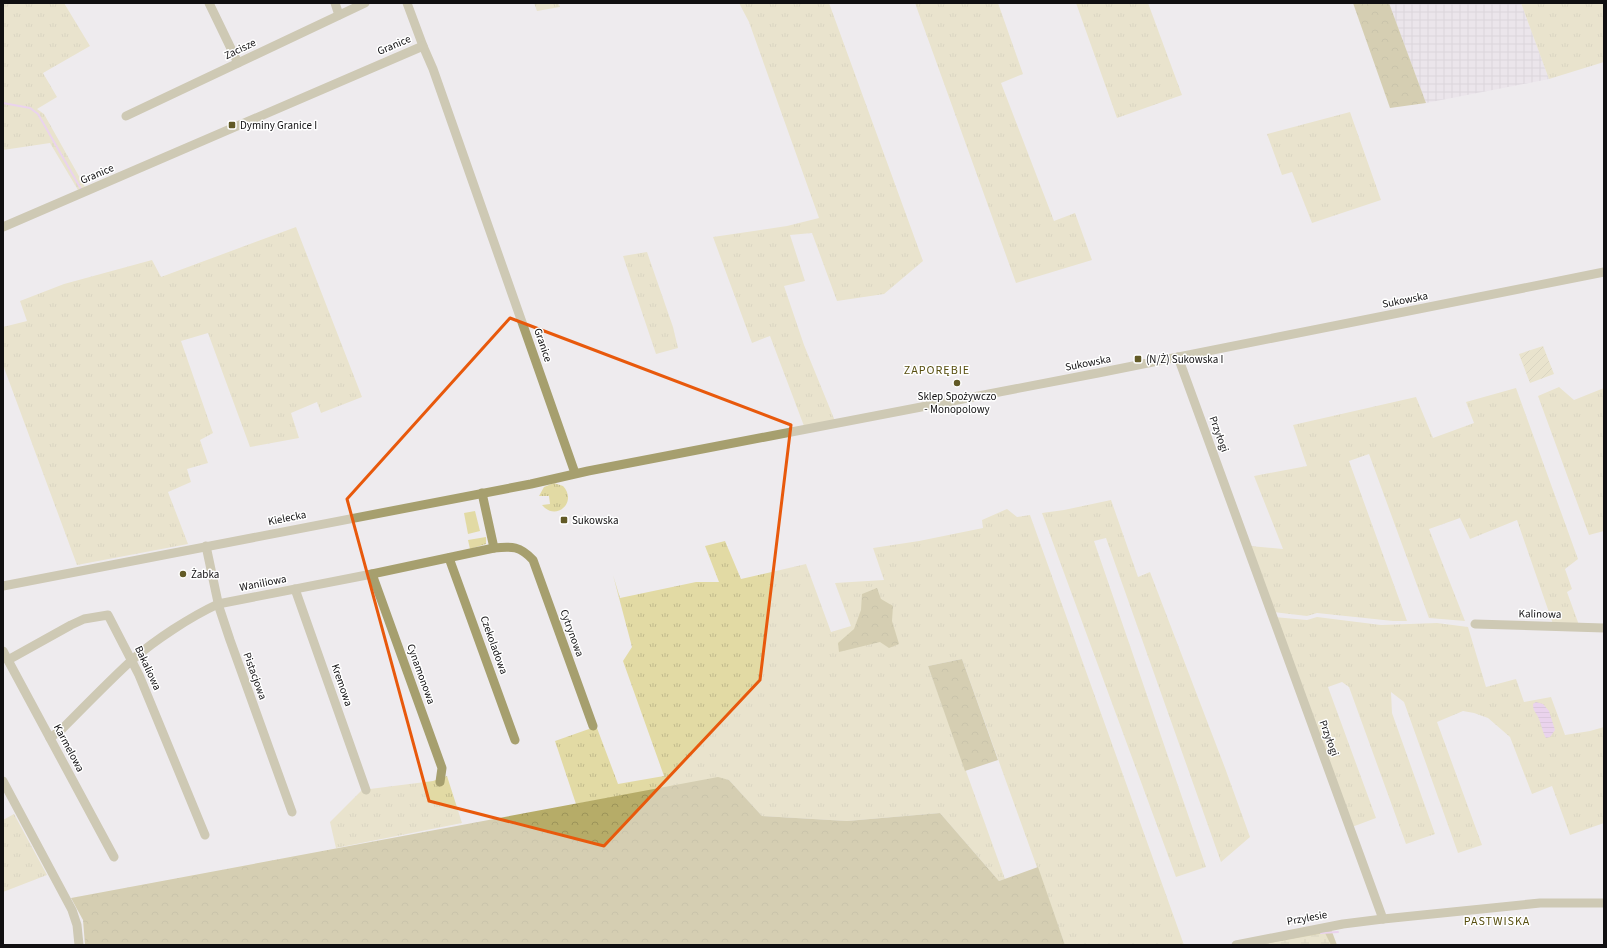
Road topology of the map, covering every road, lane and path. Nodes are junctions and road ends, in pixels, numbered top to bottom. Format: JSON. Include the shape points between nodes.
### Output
{"nodes":[{"id":1,"x":209,"y":3,"type":"edge"},
{"id":2,"x":335,"y":3,"type":"edge"},
{"id":3,"x":365,"y":3,"type":"edge"},
{"id":4,"x":407,"y":3,"type":"edge"},
{"id":5,"x":339,"y":15,"type":"junction"},
{"id":6,"x":423,"y":46,"type":"junction"},
{"id":7,"x":238,"y":63,"type":"junction"},
{"id":8,"x":126,"y":116,"type":"dead end"},
{"id":9,"x":3,"y":227,"type":"edge"},
{"id":10,"x":1604,"y":272,"type":"edge"},
{"id":11,"x":1178,"y":357,"type":"junction"},
{"id":12,"x":575,"y":473,"type":"junction"},
{"id":13,"x":482,"y":493,"type":"junction"},
{"id":14,"x":206,"y":546,"type":"junction"},
{"id":15,"x":494,"y":548,"type":"junction"},
{"id":16,"x":525,"y":551,"type":"joint"},
{"id":17,"x":449,"y":558,"type":"junction"},
{"id":18,"x":372,"y":574,"type":"junction"},
{"id":19,"x":3,"y":586,"type":"edge"},
{"id":20,"x":295,"y":589,"type":"junction"},
{"id":21,"x":218,"y":604,"type":"junction"},
{"id":22,"x":1475,"y":624,"type":"dead end"},
{"id":23,"x":1604,"y":628,"type":"edge"},
{"id":24,"x":3,"y":651,"type":"edge"},
{"id":25,"x":8,"y":660,"type":"junction"},
{"id":26,"x":132,"y":660,"type":"junction"},
{"id":27,"x":593,"y":726,"type":"dead end"},
{"id":28,"x":50,"y":738,"type":"junction"},
{"id":29,"x":515,"y":740,"type":"dead end"},
{"id":30,"x":3,"y":781,"type":"edge"},
{"id":31,"x":440,"y":782,"type":"dead end"},
{"id":32,"x":366,"y":790,"type":"dead end"},
{"id":33,"x":292,"y":812,"type":"dead end"},
{"id":34,"x":205,"y":835,"type":"dead end"},
{"id":35,"x":114,"y":857,"type":"dead end"},
{"id":36,"x":1604,"y":903,"type":"edge"},
{"id":37,"x":1383,"y":919,"type":"junction"},
{"id":38,"x":79,"y":945,"type":"edge"},
{"id":39,"x":1236,"y":945,"type":"edge"}],
"edges":[{"from":1,"to":7,"type":"street"},
{"from":2,"to":5,"type":"street"},
{"from":3,"to":5,"type":"street","name":"Zacisze"},
{"from":4,"to":6,"type":"street"},
{"from":5,"to":7,"type":"street","name":"Zacisze"},
{"from":6,"to":9,"type":"street","name":"Granice"},
{"from":6,"to":12,"type":"street","name":"Granice"},
{"from":7,"to":8,"type":"street","name":"Zacisze"},
{"from":10,"to":11,"type":"street","name":"Sukowska"},
{"from":11,"to":12,"type":"street","name":"Sukowska"},
{"from":11,"to":37,"type":"street","name":"Przyłogi"},
{"from":12,"to":13,"type":"street","name":"Kielecka"},
{"from":13,"to":14,"type":"street","name":"Kielecka"},
{"from":13,"to":15,"type":"street"},
{"from":14,"to":19,"type":"street","name":"Kielecka"},
{"from":14,"to":21,"type":"street","name":"Pistacjowa"},
{"from":15,"to":16,"type":"street","name":"Waniliowa","via":[[511,546]]},
{"from":15,"to":17,"type":"street","name":"Waniliowa"},
{"from":16,"to":27,"type":"street","name":"Cytrynowa","via":[[533,560]]},
{"from":17,"to":18,"type":"street","name":"Waniliowa"},
{"from":17,"to":29,"type":"street","name":"Czekoladowa"},
{"from":18,"to":20,"type":"street","name":"Waniliowa"},
{"from":18,"to":31,"type":"street","name":"Cynamonowa","via":[[442,768]]},
{"from":20,"to":21,"type":"street","name":"Waniliowa"},
{"from":20,"to":32,"type":"street","name":"Kremowa"},
{"from":21,"to":26,"type":"street","name":"Waniliowa","via":[[177,627]]},
{"from":21,"to":33,"type":"street","name":"Pistacjowa"},
{"from":22,"to":23,"type":"street","name":"Kalinowa"},
{"from":24,"to":25,"type":"street","name":"Karmelowa"},
{"from":25,"to":26,"type":"street","name":"Bakaliowa","via":[[84,619],[108,615]]},
{"from":25,"to":28,"type":"street","name":"Karmelowa"},
{"from":26,"to":28,"type":"street","name":"Waniliowa"},
{"from":26,"to":34,"type":"street","name":"Bakaliowa"},
{"from":28,"to":35,"type":"street","name":"Karmelowa"},
{"from":30,"to":38,"type":"street","via":[[76,920]]},
{"from":36,"to":37,"type":"street","via":[[1540,903]]},
{"from":37,"to":39,"type":"street","name":"Przylesie","via":[[1343,924]]}]}
